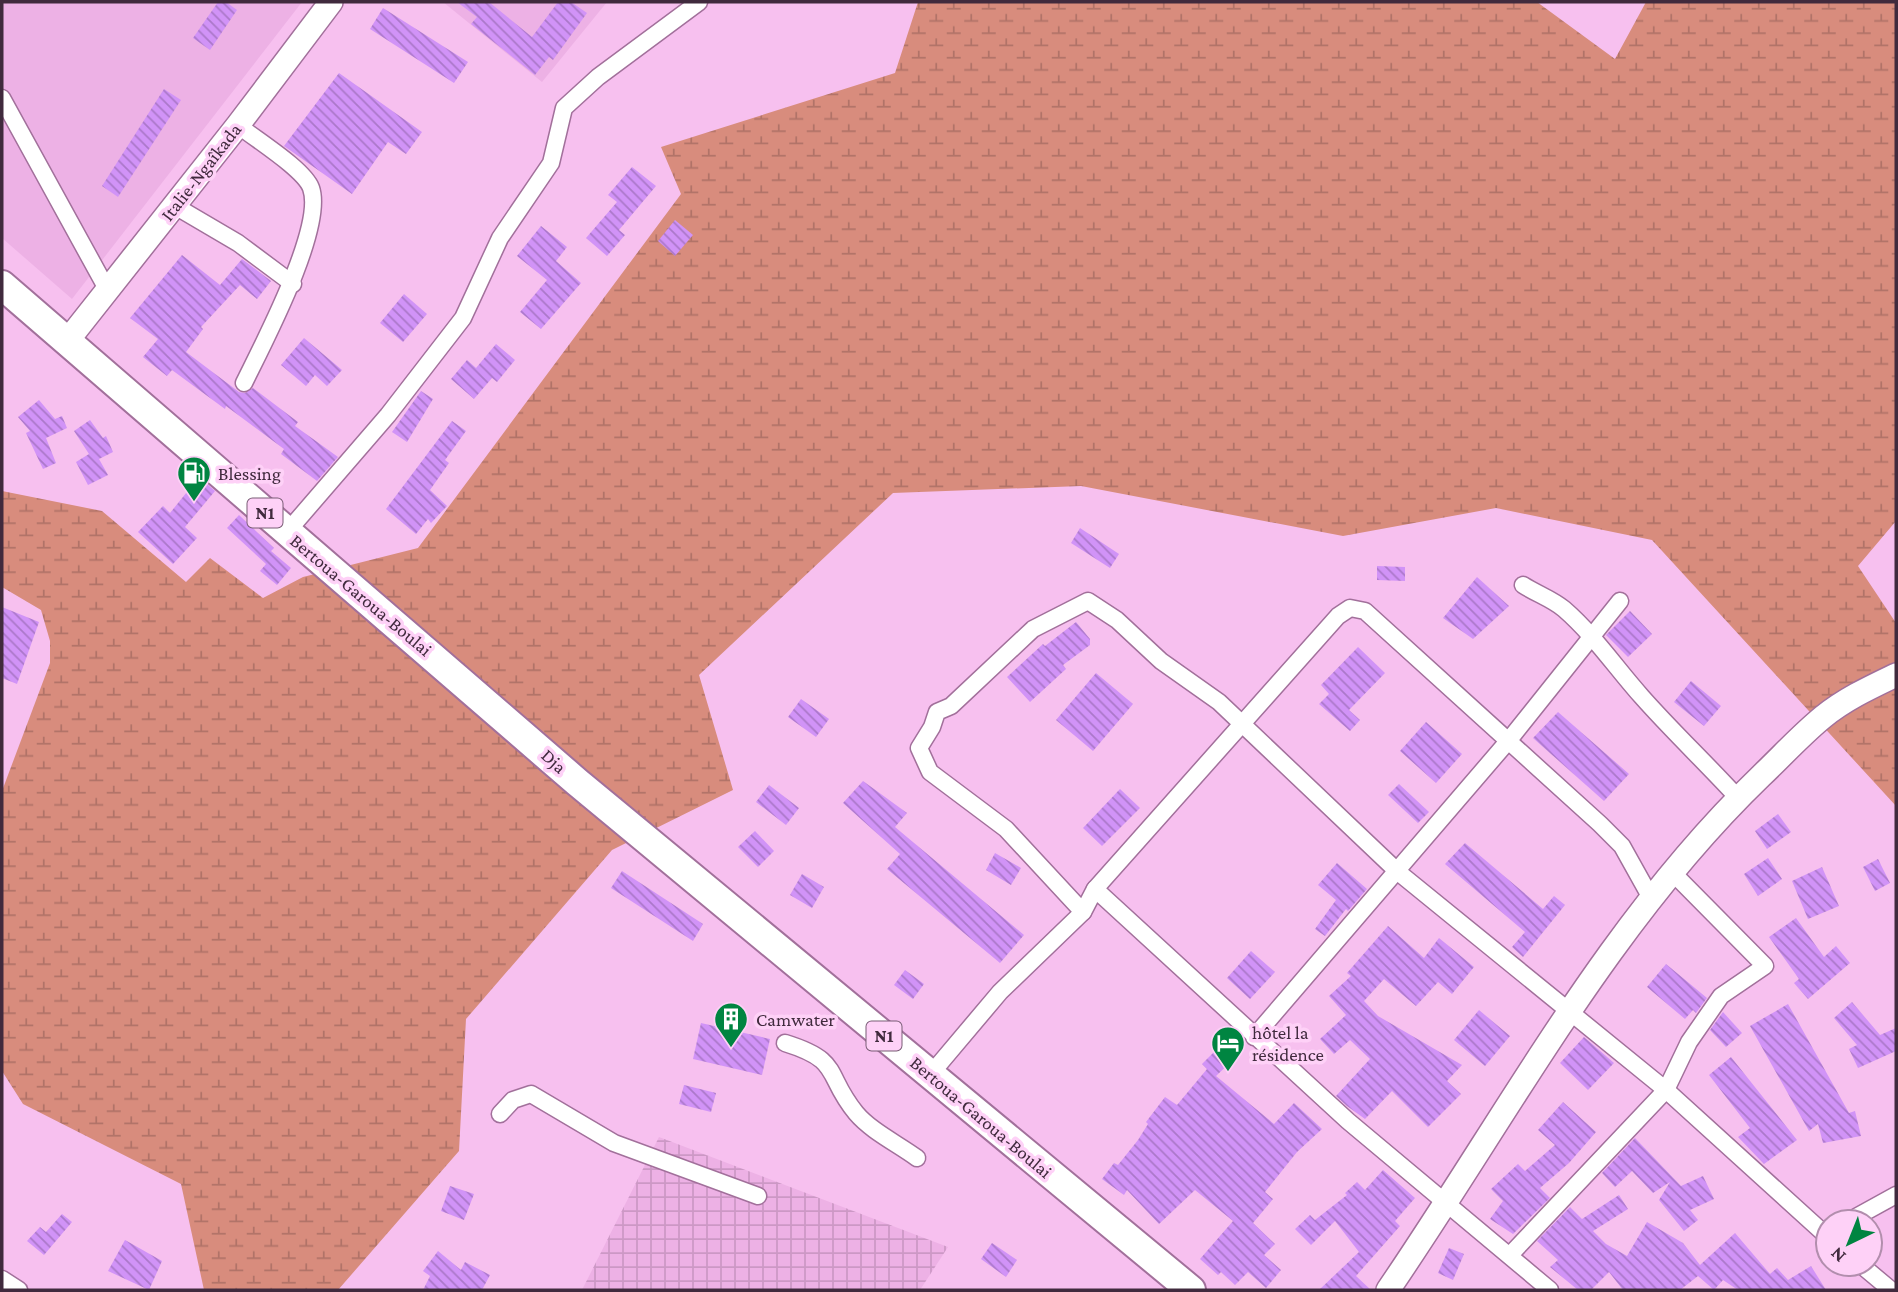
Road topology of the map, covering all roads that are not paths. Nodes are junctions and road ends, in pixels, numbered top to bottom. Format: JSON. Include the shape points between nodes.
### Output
{"nodes":[{"id":1,"x":331,"y":2,"type":"edge"},
{"id":2,"x":699,"y":2,"type":"edge"},
{"id":3,"x":2,"y":98,"type":"edge"},
{"id":4,"x":238,"y":125,"type":"junction"},
{"id":5,"x":175,"y":206,"type":"junction"},
{"id":6,"x":293,"y":284,"type":"junction"},
{"id":7,"x":2,"y":285,"type":"edge"},
{"id":8,"x":108,"y":291,"type":"junction"},
{"id":9,"x":68,"y":340,"type":"junction"},
{"id":10,"x":244,"y":383,"type":"dead end"},
{"id":11,"x":287,"y":532,"type":"junction"},
{"id":12,"x":1524,"y":584,"type":"dead end"},
{"id":13,"x":1620,"y":601,"type":"dead end"},
{"id":14,"x":1592,"y":638,"type":"junction"},
{"id":15,"x":1896,"y":675,"type":"edge"},
{"id":16,"x":1244,"y":725,"type":"junction"},
{"id":17,"x":530,"y":739,"type":"joint"},
{"id":18,"x":1509,"y":740,"type":"junction"},
{"id":19,"x":577,"y":782,"type":"joint"},
{"id":20,"x":1738,"y":798,"type":"junction"},
{"id":21,"x":1398,"y":872,"type":"junction"},
{"id":22,"x":1672,"y":872,"type":"junction"},
{"id":23,"x":1095,"y":889,"type":"junction"},
{"id":24,"x":1651,"y":898,"type":"junction"},
{"id":25,"x":1083,"y":912,"type":"junction"},
{"id":26,"x":1570,"y":1011,"type":"junction"},
{"id":27,"x":1254,"y":1037,"type":"junction"},
{"id":28,"x":785,"y":1043,"type":"dead end"},
{"id":29,"x":930,"y":1075,"type":"junction"},
{"id":30,"x":1665,"y":1090,"type":"junction"},
{"id":31,"x":500,"y":1114,"type":"dead end"},
{"id":32,"x":917,"y":1158,"type":"dead end"},
{"id":33,"x":1896,"y":1195,"type":"edge"},
{"id":34,"x":758,"y":1196,"type":"dead end"},
{"id":35,"x":1448,"y":1203,"type":"junction"},
{"id":36,"x":1870,"y":1208,"type":"edge"},
{"id":37,"x":1814,"y":1221,"type":"edge"},
{"id":38,"x":1510,"y":1255,"type":"junction"},
{"id":39,"x":1877,"y":1278,"type":"edge"},
{"id":40,"x":2,"y":1279,"type":"edge"},
{"id":41,"x":19,"y":1290,"type":"edge"},
{"id":42,"x":1191,"y":1290,"type":"edge"},
{"id":43,"x":1388,"y":1290,"type":"edge"},
{"id":44,"x":1550,"y":1290,"type":"edge"},
{"id":45,"x":1891,"y":1290,"type":"edge"}],
"edges":[{"from":1,"to":4,"type":"street","name":"Italie-Ngaîkada"},
{"from":2,"to":11,"type":"street","via":[[564,108],[551,163],[500,238],[463,318],[388,415]]},
{"from":3,"to":8,"type":"street"},
{"from":4,"to":5,"type":"street","name":"Italie-Ngaîkada"},
{"from":4,"to":6,"type":"street","via":[[303,176],[311,188],[308,230]]},
{"from":5,"to":6,"type":"street","via":[[238,243]]},
{"from":5,"to":8,"type":"street","name":"Italie-Ngaîkada"},
{"from":6,"to":10,"type":"street"},
{"from":7,"to":9,"type":"highway","name":"Bertoua-Garoua-Boulai","number":"N1"},
{"from":8,"to":9,"type":"street","name":"Italie-Ngaîkada"},
{"from":9,"to":11,"type":"highway","name":"Bertoua-Garoua-Boulai","number":"N1"},
{"from":11,"to":17,"type":"highway","name":"Bertoua-Garoua-Boulai","number":"N1"},
{"from":12,"to":14,"type":"street","via":[[1553,600]]},
{"from":13,"to":14,"type":"street"},
{"from":14,"to":18,"type":"street"},
{"from":14,"to":20,"type":"street"},
{"from":15,"to":20,"type":"street","via":[[1823,717]]},
{"from":16,"to":18,"type":"street","via":[[1338,616],[1350,608],[1365,611]]},
{"from":16,"to":21,"type":"street"},
{"from":16,"to":23,"type":"street"},
{"from":16,"to":25,"type":"street","via":[[1088,601],[1033,629],[951,706],[937,712],[919,748],[930,772],[1006,828]]},
{"from":17,"to":19,"type":"highway","name":"Dja","number":"N1"},
{"from":18,"to":21,"type":"street"},
{"from":18,"to":24,"type":"street","via":[[1622,846]]},
{"from":19,"to":29,"type":"highway","name":"Bertoua-Garoua-Boulai","number":"N1"},
{"from":20,"to":22,"type":"street"},
{"from":21,"to":26,"type":"street"},
{"from":21,"to":27,"type":"street"},
{"from":22,"to":24,"type":"street"},
{"from":22,"to":30,"type":"street","via":[[1765,966],[1721,996],[1709,1010]]},
{"from":23,"to":25,"type":"street"},
{"from":23,"to":27,"type":"street"},
{"from":24,"to":26,"type":"street"},
{"from":25,"to":29,"type":"street","via":[[1000,992]]},
{"from":26,"to":30,"type":"street"},
{"from":26,"to":35,"type":"street"},
{"from":27,"to":35,"type":"street"},
{"from":28,"to":32,"type":"street","via":[[827,1062],[856,1113]]},
{"from":29,"to":42,"type":"highway","name":"Bertoua-Garoua-Boulai","number":"N1"},
{"from":30,"to":37,"type":"street"},
{"from":30,"to":38,"type":"street"},
{"from":31,"to":34,"type":"street","via":[[513,1100],[531,1094],[614,1143]]},
{"from":33,"to":36,"type":"street"},
{"from":35,"to":38,"type":"street"},
{"from":35,"to":43,"type":"street"},
{"from":38,"to":44,"type":"street"},
{"from":39,"to":45,"type":"street"},
{"from":40,"to":41,"type":"street"}]}
